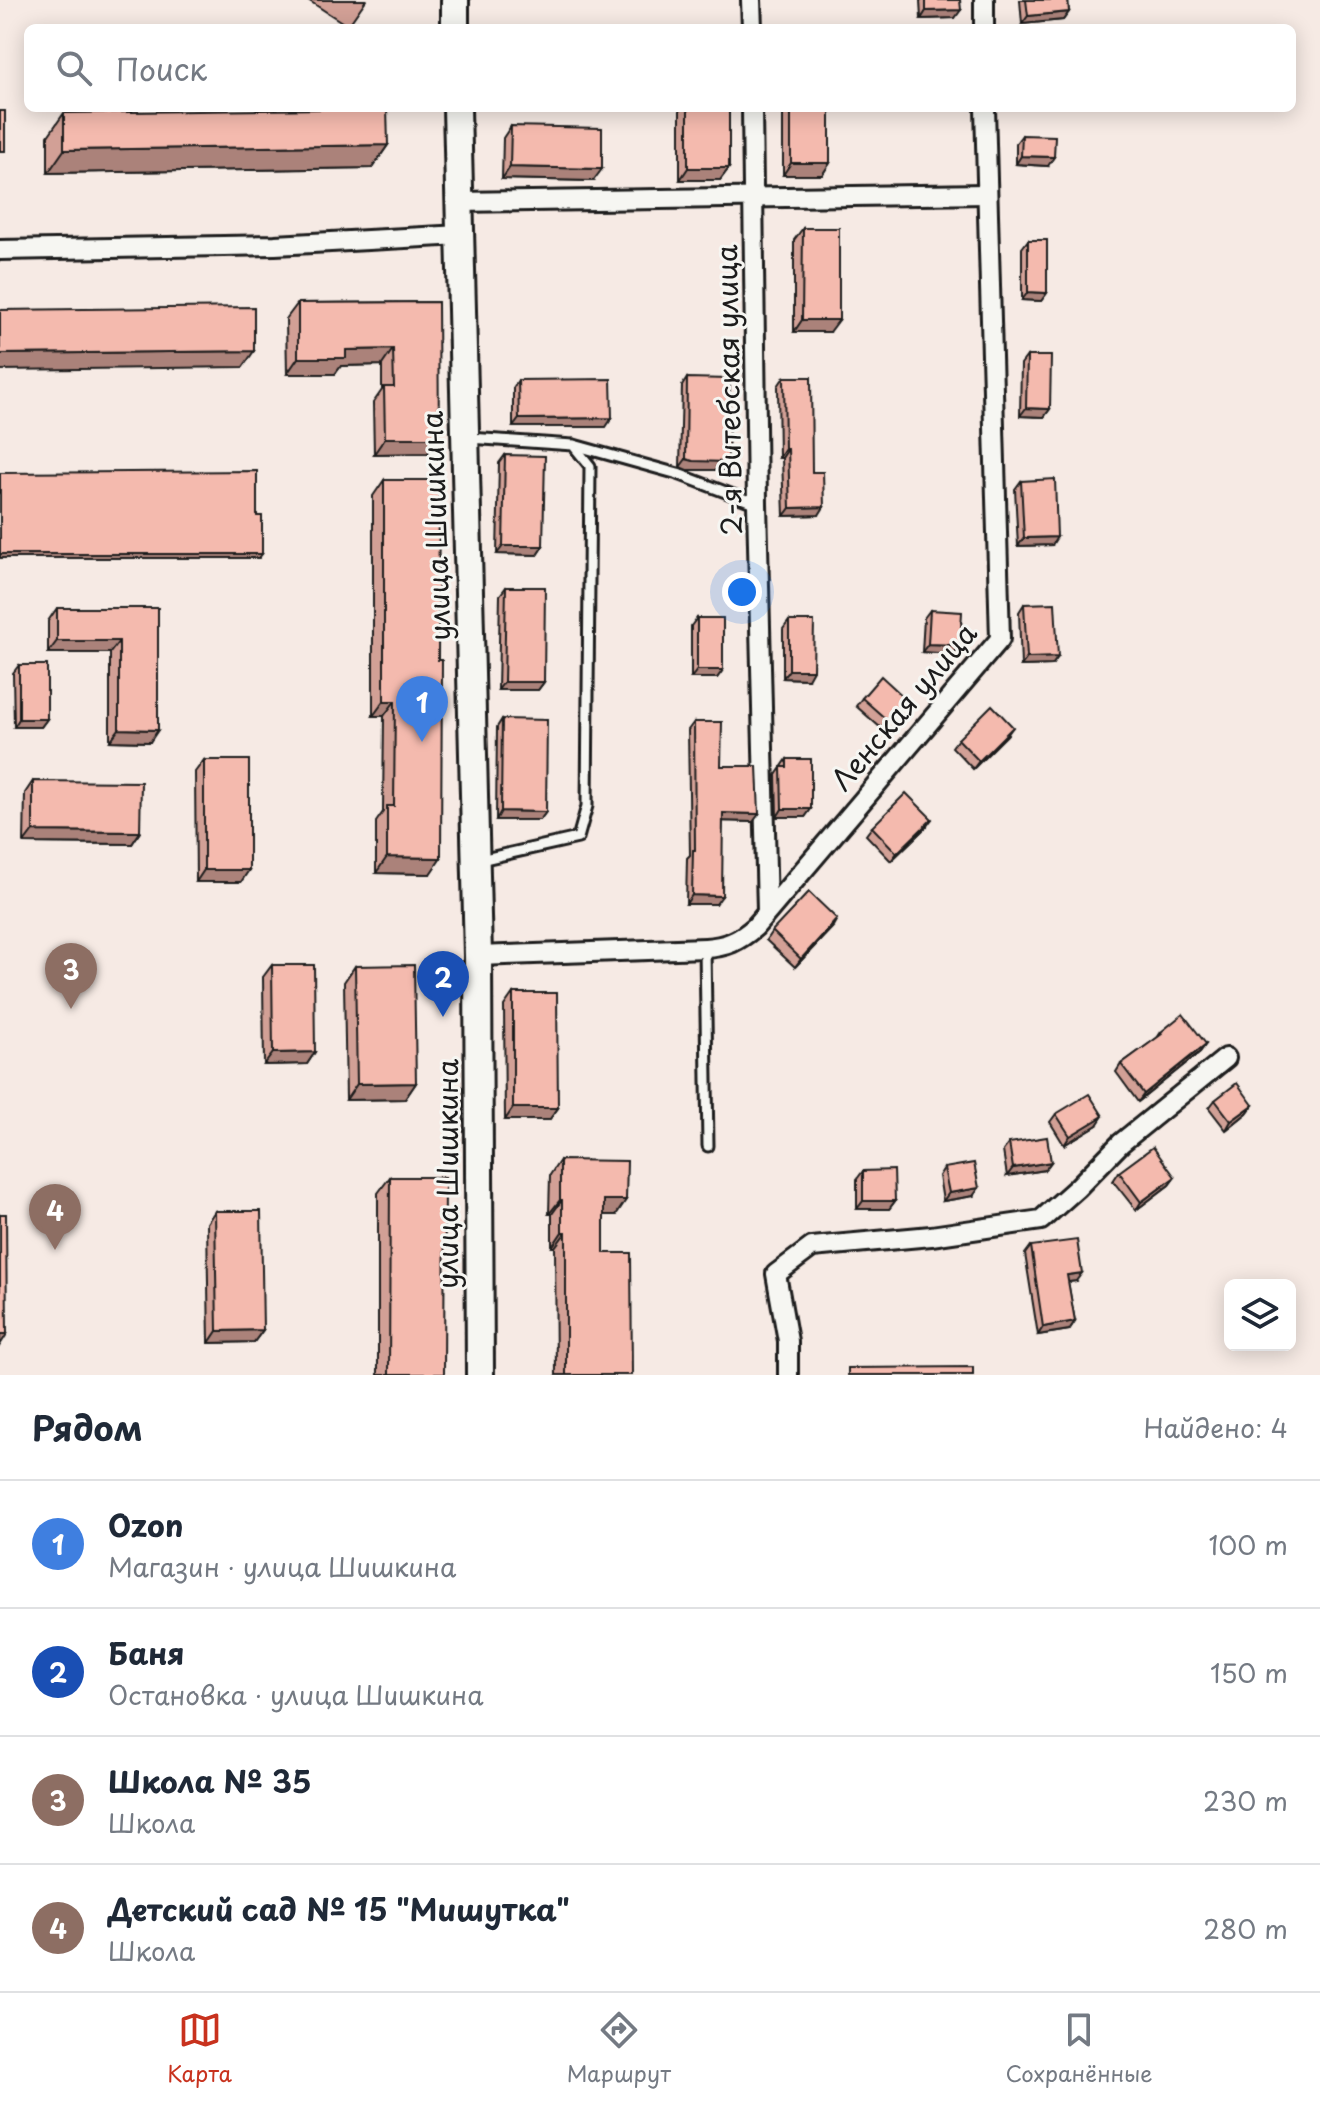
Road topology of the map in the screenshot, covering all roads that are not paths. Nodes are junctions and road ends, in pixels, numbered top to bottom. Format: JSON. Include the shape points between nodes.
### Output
{"nodes":[{"id":1,"x":455,"y":0,"type":"edge"},
{"id":2,"x":751,"y":0,"type":"edge"},
{"id":3,"x":984,"y":0,"type":"edge"},
{"id":4,"x":455,"y":24,"type":"edge"},
{"id":5,"x":752,"y":24,"type":"edge"},
{"id":6,"x":984,"y":24,"type":"edge"},
{"id":7,"x":457,"y":112,"type":"edge"},
{"id":8,"x":752,"y":112,"type":"edge"},
{"id":9,"x":985,"y":112,"type":"edge"},
{"id":10,"x":986,"y":194,"type":"junction"},
{"id":11,"x":753,"y":198,"type":"junction"},
{"id":12,"x":460,"y":202,"type":"junction"},
{"id":13,"x":461,"y":235,"type":"junction"},
{"id":14,"x":0,"y":250,"type":"edge"},
{"id":15,"x":465,"y":438,"type":"junction"},
{"id":16,"x":573,"y":445,"type":"junction"},
{"id":17,"x":757,"y":504,"type":"junction"},
{"id":18,"x":476,"y":860,"type":"junction"},
{"id":19,"x":767,"y":911,"type":"junction"},
{"id":20,"x":705,"y":948,"type":"junction"},
{"id":21,"x":478,"y":956,"type":"junction"},
{"id":22,"x":1226,"y":1058,"type":"dead end"},
{"id":23,"x":708,"y":1146,"type":"dead end"},
{"id":24,"x":480,"y":1375,"type":"edge"},
{"id":25,"x":788,"y":1375,"type":"edge"}],
"edges":[{"from":1,"to":4,"type":"main road"},
{"from":2,"to":5,"type":"street"},
{"from":3,"to":6,"type":"street"},
{"from":7,"to":12,"type":"main road","name":"улица Шишкина"},
{"from":8,"to":11,"type":"street","name":"2-я Витебская улица"},
{"from":9,"to":10,"type":"street","name":"Ленская улица"},
{"from":10,"to":11,"type":"street"},
{"from":10,"to":19,"type":"street","name":"Ленская улица","via":[[1000,639]]},
{"from":11,"to":12,"type":"street"},
{"from":11,"to":17,"type":"street","name":"2-я Витебская улица"},
{"from":12,"to":13,"type":"main road","name":"улица Шишкина"},
{"from":13,"to":14,"type":"street"},
{"from":13,"to":15,"type":"main road","name":"улица Шишкина"},
{"from":15,"to":16,"type":"lane"},
{"from":15,"to":18,"type":"main road","name":"улица Шишкина"},
{"from":16,"to":17,"type":"lane","via":[[678,474]]},
{"from":16,"to":18,"type":"lane","via":[[590,466],[587,806],[578,838]]},
{"from":17,"to":19,"type":"street","name":"2-я Витебская улица"},
{"from":18,"to":21,"type":"main road","name":"улица Шишкина"},
{"from":19,"to":20,"type":"street","name":"Ленская улица","via":[[742,939]]},
{"from":20,"to":21,"type":"street","name":"Ленская улица"},
{"from":20,"to":23,"type":"lane"},
{"from":21,"to":24,"type":"main road","name":"улица Шишкина"},
{"from":22,"to":25,"type":"street","via":[[1121,1143],[1041,1220],[812,1247],[776,1274],[788,1341]]}]}
